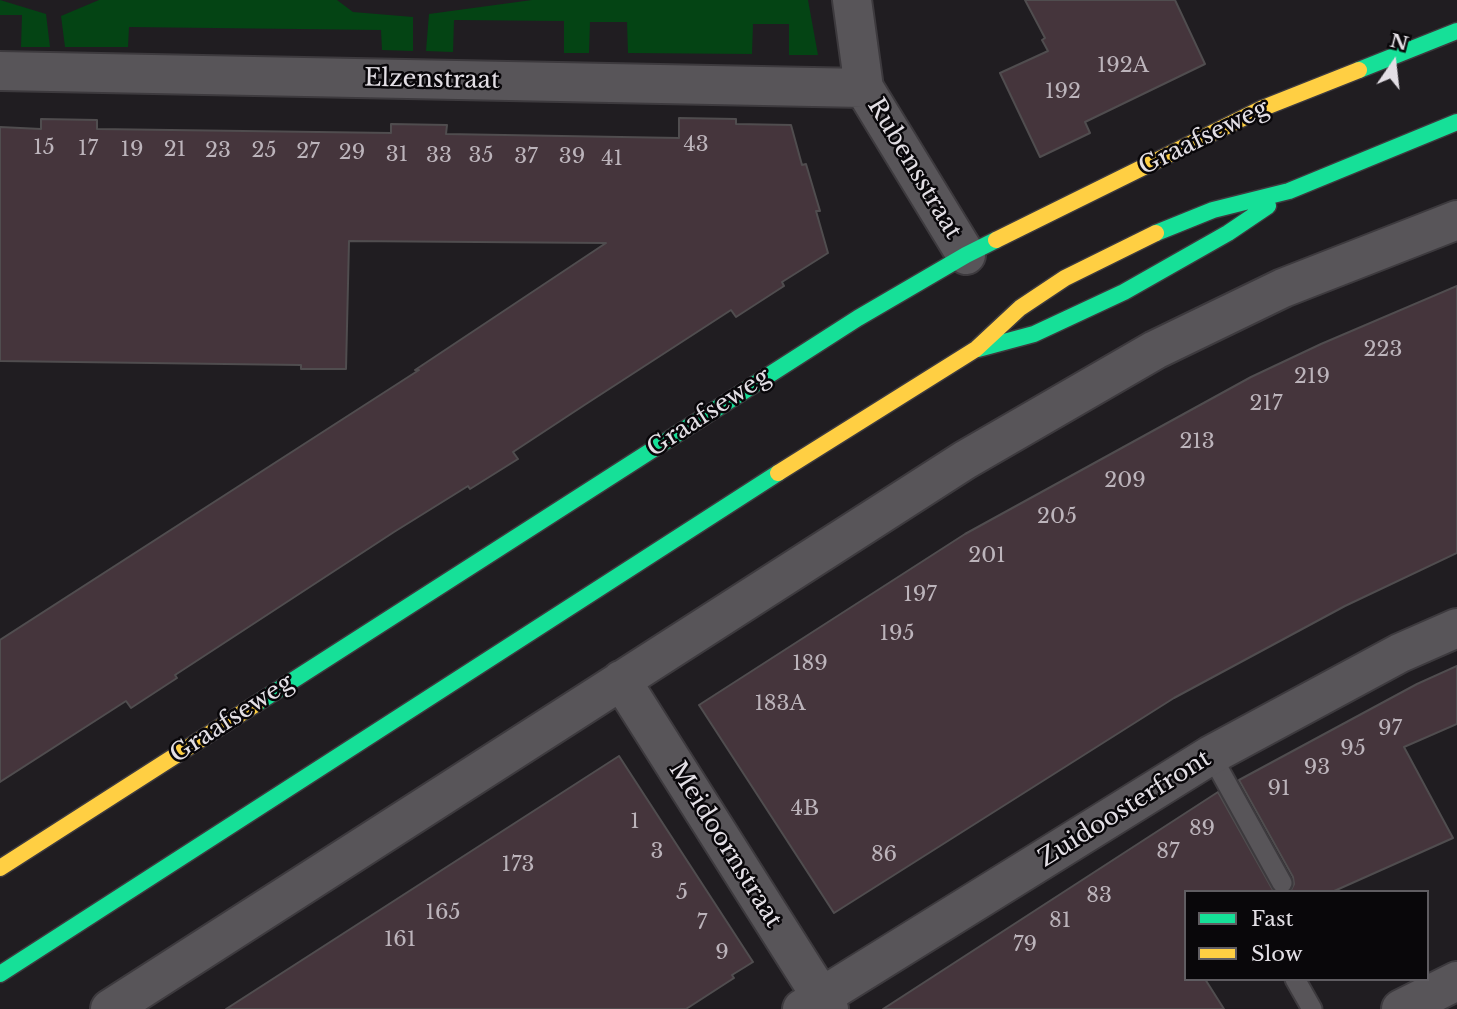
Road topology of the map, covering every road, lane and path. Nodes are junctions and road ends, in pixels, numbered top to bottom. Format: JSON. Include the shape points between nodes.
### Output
{"nodes":[{"id":1,"x":852,"y":0,"type":"edge"},
{"id":2,"x":1457,"y":31,"type":"edge"},
{"id":3,"x":0,"y":71,"type":"edge"},
{"id":4,"x":864,"y":88,"type":"junction"},
{"id":5,"x":1457,"y":122,"type":"edge"},
{"id":6,"x":1289,"y":191,"type":"junction"},
{"id":7,"x":1457,"y":220,"type":"edge"},
{"id":8,"x":966,"y":255,"type":"junction"},
{"id":9,"x":976,"y":349,"type":"junction"},
{"id":10,"x":1457,"y":628,"type":"edge"},
{"id":11,"x":621,"y":680,"type":"junction"},
{"id":12,"x":1211,"y":755,"type":"junction"},
{"id":13,"x":0,"y":868,"type":"edge"},
{"id":14,"x":1282,"y":883,"type":"dead end"},
{"id":15,"x":0,"y":974,"type":"edge"},
{"id":16,"x":1296,"y":981,"type":"edge"},
{"id":17,"x":1457,"y":981,"type":"edge"},
{"id":18,"x":818,"y":1005,"type":"edge"},
{"id":19,"x":110,"y":1009,"type":"edge"},
{"id":20,"x":1312,"y":1009,"type":"edge"},
{"id":21,"x":1401,"y":1009,"type":"edge"}],
"edges":[{"from":1,"to":4,"type":"street","name":"Rubensstraat"},
{"from":2,"to":8,"type":"street","name":"Graafseweg","via":[[1263,108]]},
{"from":3,"to":4,"type":"street","name":"Elzenstraat"},
{"from":4,"to":8,"type":"street","name":"Rubensstraat"},
{"from":5,"to":6,"type":"street"},
{"from":6,"to":9,"type":"street","via":[[1228,233],[1124,292],[1034,334]]},
{"from":6,"to":9,"type":"street","via":[[1213,210],[1065,278],[1020,308]]},
{"from":7,"to":11,"type":"street","via":[[1283,288],[1154,350],[965,460]]},
{"from":8,"to":13,"type":"street","name":"Graafseweg","via":[[858,318]]},
{"from":9,"to":15,"type":"street"},
{"from":10,"to":12,"type":"street","name":"Zuidoosterfront","via":[[1399,653]]},
{"from":11,"to":18,"type":"street","name":"Meidoornstraat"},
{"from":11,"to":19,"type":"street"},
{"from":12,"to":14,"type":"lane"},
{"from":12,"to":18,"type":"street","name":"Zuidoosterfront"},
{"from":16,"to":20,"type":"lane"},
{"from":17,"to":21,"type":"street"}]}
